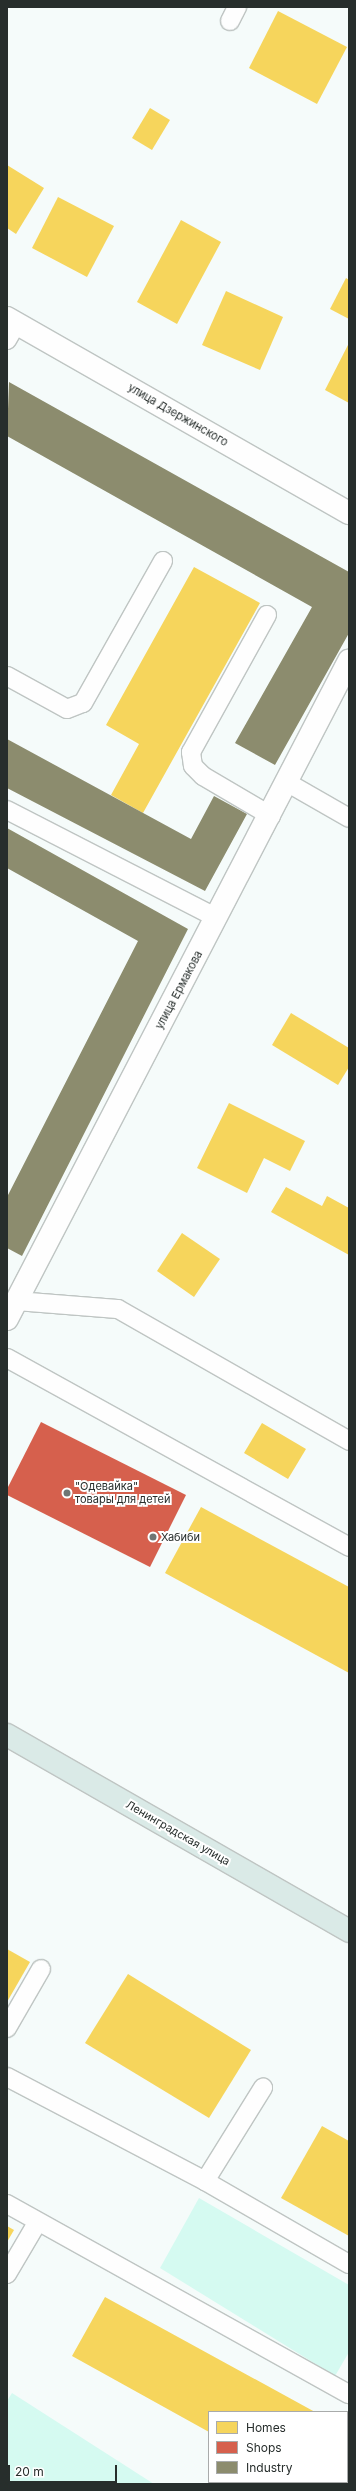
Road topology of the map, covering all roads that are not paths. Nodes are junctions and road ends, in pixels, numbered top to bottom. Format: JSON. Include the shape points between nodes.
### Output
{"nodes":[{"id":1,"x":10,"y":327,"type":"edge"},
{"id":2,"x":349,"y":513,"type":"edge"},
{"id":3,"x":163,"y":561,"type":"dead end"},
{"id":4,"x":267,"y":616,"type":"dead end"},
{"id":5,"x":349,"y":661,"type":"edge"},
{"id":6,"x":7,"y":676,"type":"edge"},
{"id":7,"x":288,"y":783,"type":"junction"},
{"id":8,"x":7,"y":810,"type":"edge"},
{"id":9,"x":271,"y":816,"type":"junction"},
{"id":10,"x":349,"y":818,"type":"edge"},
{"id":11,"x":217,"y":918,"type":"junction"},
{"id":12,"x":12,"y":1310,"type":"edge"},
{"id":13,"x":7,"y":1358,"type":"edge"},
{"id":14,"x":349,"y":1441,"type":"edge"},
{"id":15,"x":349,"y":1547,"type":"edge"},
{"id":16,"x":7,"y":1735,"type":"edge"},
{"id":17,"x":349,"y":1931,"type":"edge"},
{"id":18,"x":41,"y":1969,"type":"dead end"},
{"id":19,"x":7,"y":2028,"type":"edge"},
{"id":20,"x":7,"y":2077,"type":"edge"},
{"id":21,"x":263,"y":2088,"type":"dead end"},
{"id":22,"x":205,"y":2182,"type":"junction"},
{"id":23,"x":7,"y":2204,"type":"edge"},
{"id":24,"x":37,"y":2223,"type":"junction"},
{"id":25,"x":349,"y":2264,"type":"edge"},
{"id":26,"x":7,"y":2274,"type":"edge"},
{"id":27,"x":349,"y":2394,"type":"edge"}],
"edges":[{"from":1,"to":2,"type":"street","name":"улица Дзержинского"},
{"from":3,"to":6,"type":"lane","via":[[83,703],[67,709]]},
{"from":4,"to":9,"type":"lane","via":[[191,752],[193,766],[203,776]]},
{"from":5,"to":7,"type":"street","name":"улица Ермакова"},
{"from":7,"to":9,"type":"street","name":"улица Ермакова"},
{"from":7,"to":10,"type":"lane"},
{"from":8,"to":11,"type":"lane"},
{"from":9,"to":11,"type":"street","name":"улица Ермакова"},
{"from":11,"to":12,"type":"street","name":"улица Ермакова"},
{"from":12,"to":14,"type":"lane","via":[[118,1310]]},
{"from":13,"to":15,"type":"lane"},
{"from":16,"to":17,"type":"highway","name":"Ленинградская улица"},
{"from":18,"to":19,"type":"lane"},
{"from":20,"to":22,"type":"lane"},
{"from":21,"to":22,"type":"lane"},
{"from":22,"to":25,"type":"lane"},
{"from":23,"to":24,"type":"lane"},
{"from":24,"to":26,"type":"lane"},
{"from":24,"to":27,"type":"lane"}]}
